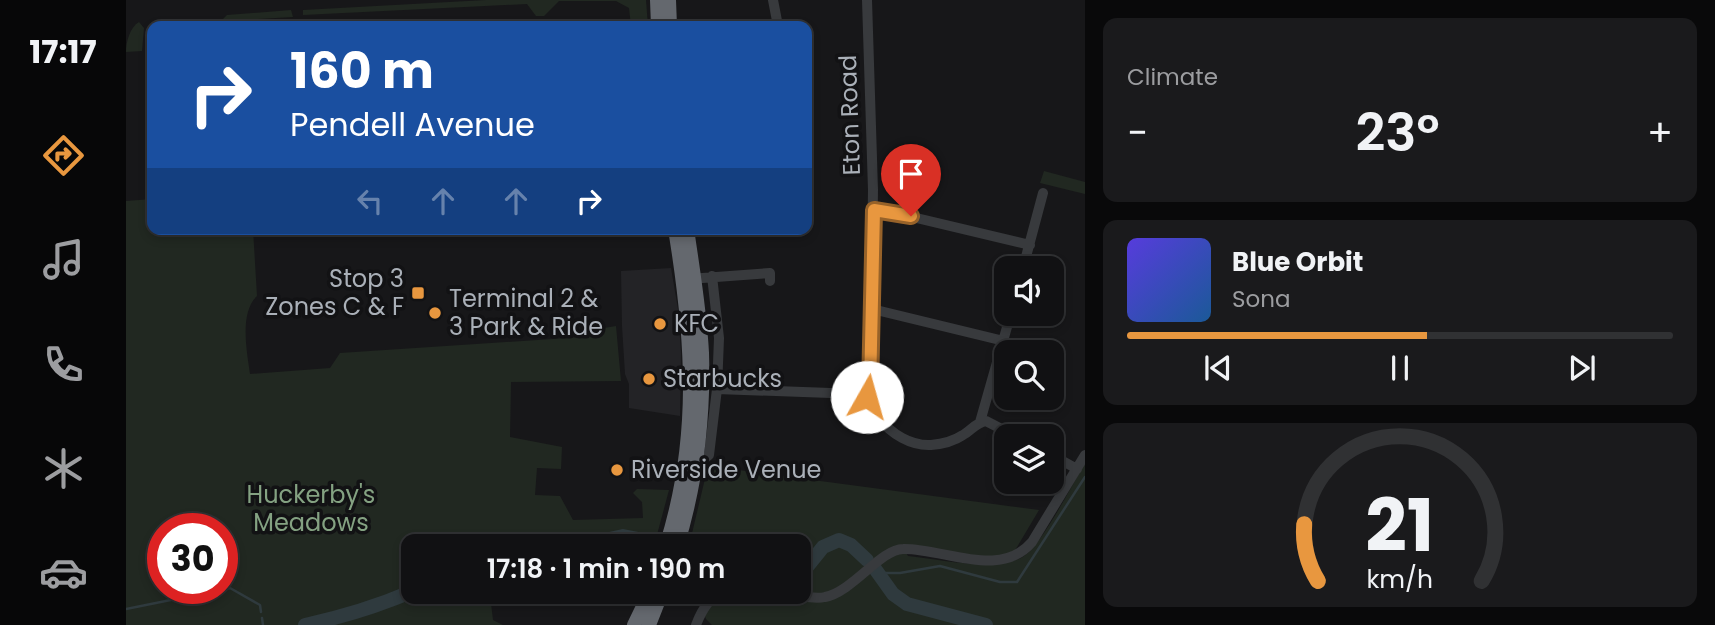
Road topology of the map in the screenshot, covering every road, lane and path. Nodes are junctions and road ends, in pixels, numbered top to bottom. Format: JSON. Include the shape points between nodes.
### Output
{"nodes":[{"id":1,"x":657,"y":0,"type":"edge"},
{"id":2,"x":668,"y":0,"type":"edge"},
{"id":3,"x":773,"y":0,"type":"edge"},
{"id":4,"x":867,"y":0,"type":"edge"},
{"id":5,"x":658,"y":21,"type":"edge"},
{"id":6,"x":670,"y":21,"type":"edge"},
{"id":7,"x":777,"y":21,"type":"edge"},
{"id":8,"x":1044,"y":193,"type":"dead end"},
{"id":9,"x":874,"y":210,"type":"junction"},
{"id":10,"x":678,"y":235,"type":"edge"},
{"id":11,"x":687,"y":235,"type":"edge"},
{"id":12,"x":1030,"y":245,"type":"junction"},
{"id":13,"x":1027,"y":256,"type":"edge"},
{"id":14,"x":770,"y":273,"type":"dead end"},
{"id":15,"x":712,"y":276,"type":"junction"},
{"id":16,"x":689,"y":279,"type":"junction"},
{"id":17,"x":872,"y":309,"type":"junction"},
{"id":18,"x":1000,"y":340,"type":"edge"},
{"id":19,"x":994,"y":376,"type":"edge"},
{"id":20,"x":717,"y":389,"type":"junction"},
{"id":21,"x":867,"y":397,"type":"junction"},
{"id":22,"x":981,"y":422,"type":"junction"},
{"id":23,"x":994,"y":425,"type":"edge"},
{"id":24,"x":1085,"y":455,"type":"edge"},
{"id":25,"x":696,"y":458,"type":"junction"},
{"id":26,"x":1064,"y":462,"type":"edge"},
{"id":27,"x":1077,"y":469,"type":"junction"},
{"id":28,"x":674,"y":534,"type":"edge"},
{"id":29,"x":675,"y":534,"type":"edge"},
{"id":30,"x":811,"y":595,"type":"edge"},
{"id":31,"x":644,"y":604,"type":"edge"},
{"id":32,"x":657,"y":604,"type":"edge"},
{"id":33,"x":707,"y":604,"type":"edge"},
{"id":34,"x":634,"y":625,"type":"edge"},
{"id":35,"x":649,"y":625,"type":"edge"},
{"id":36,"x":696,"y":625,"type":"edge"}],
"edges":[{"from":1,"to":5,"type":"highway"},
{"from":2,"to":6,"type":"highway"},
{"from":3,"to":7,"type":"street"},
{"from":4,"to":9,"type":"street","name":"Eton Road"},
{"from":8,"to":12,"type":"street"},
{"from":9,"to":12,"type":"street"},
{"from":9,"to":17,"type":"street","name":"Eton Road"},
{"from":10,"to":16,"type":"highway"},
{"from":11,"to":16,"type":"highway"},
{"from":12,"to":13,"type":"street"},
{"from":14,"to":15,"type":"street"},
{"from":15,"to":16,"type":"street"},
{"from":15,"to":20,"type":"street","via":[[719,338]]},
{"from":16,"to":25,"type":"highway","via":[[701,332]]},
{"from":16,"to":28,"type":"highway","via":[[690,421]]},
{"from":17,"to":18,"type":"street"},
{"from":17,"to":21,"type":"street","name":"Eton Road"},
{"from":19,"to":22,"type":"street"},
{"from":20,"to":21,"type":"street"},
{"from":20,"to":25,"type":"street","via":[[709,455]]},
{"from":21,"to":22,"type":"street","via":[[895,434],[918,444],[954,440]]},
{"from":22,"to":23,"type":"street"},
{"from":24,"to":27,"type":"street"},
{"from":25,"to":29,"type":"highway"},
{"from":26,"to":27,"type":"street"},
{"from":27,"to":30,"type":"street","via":[[1023,553],[993,562],[900,548],[840,592]]},
{"from":31,"to":34,"type":"highway"},
{"from":32,"to":35,"type":"highway"},
{"from":33,"to":36,"type":"street"}]}
